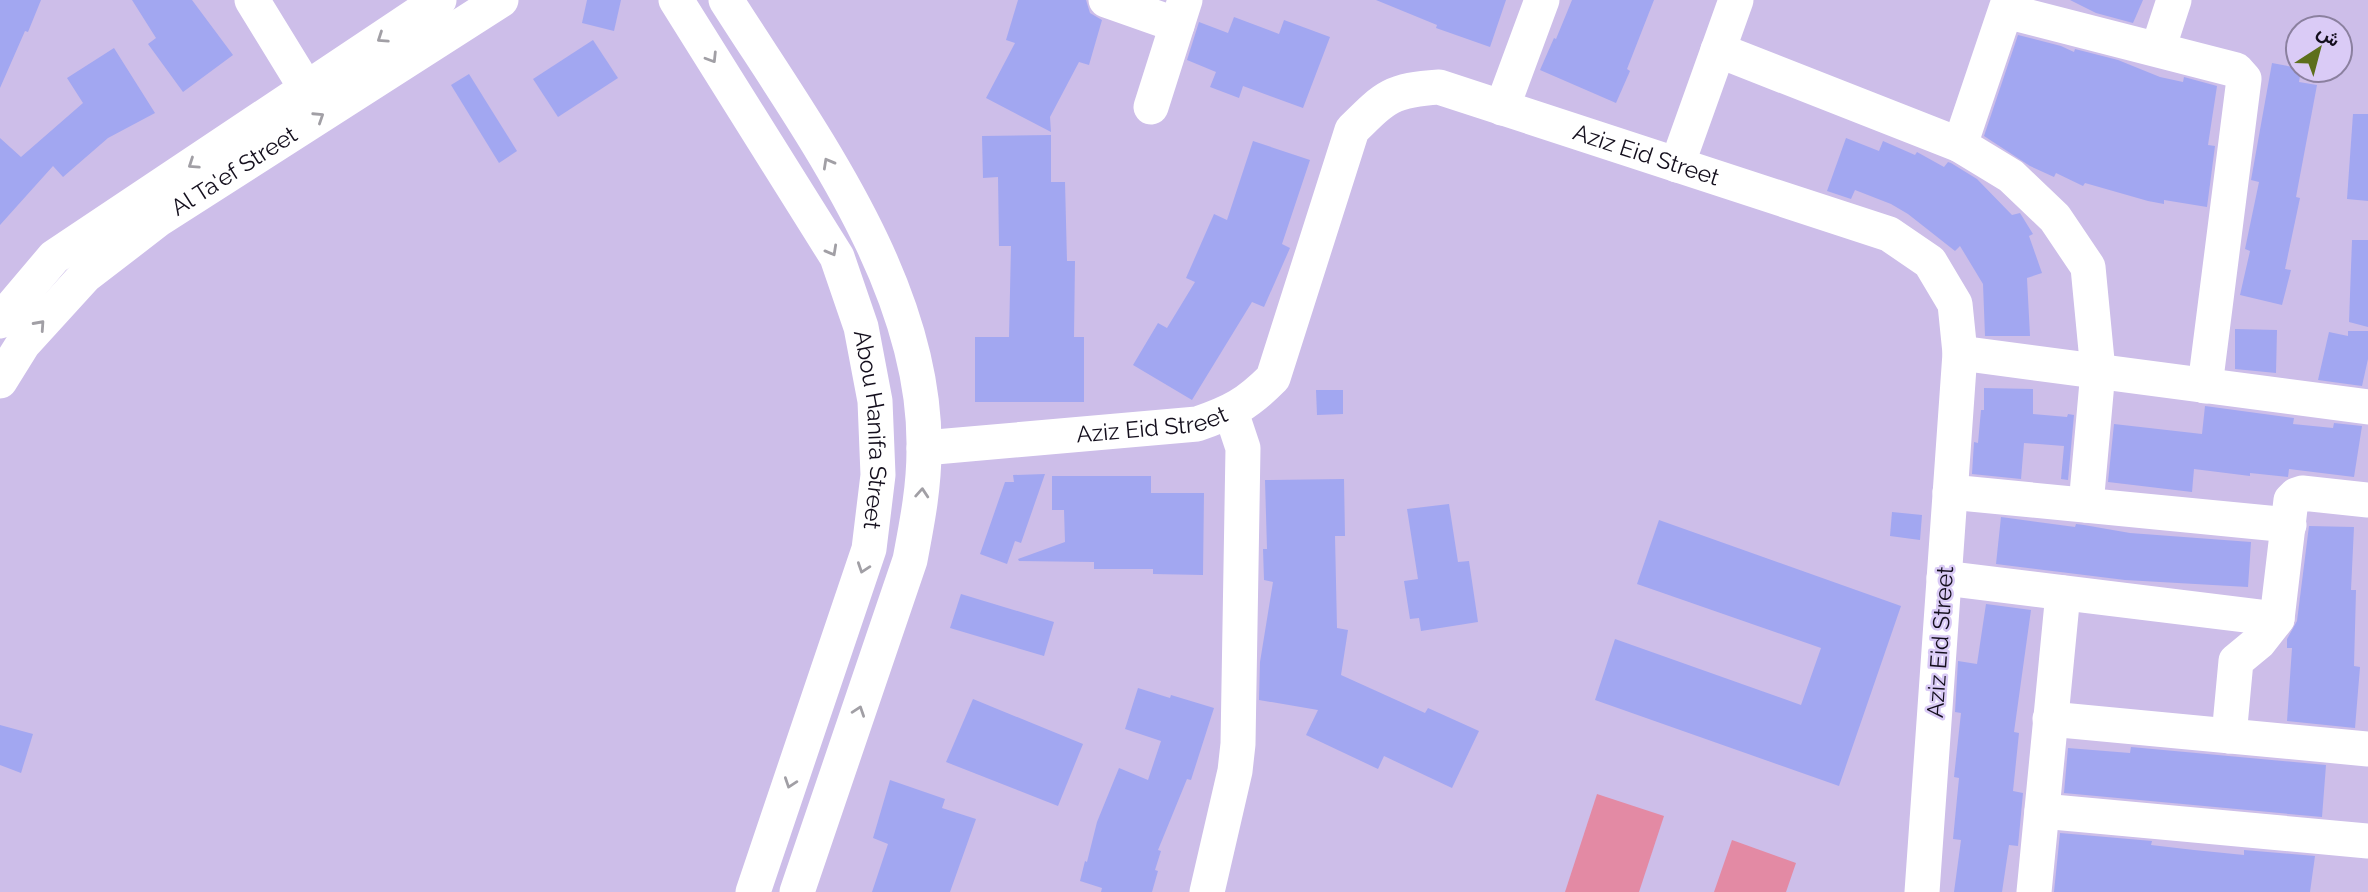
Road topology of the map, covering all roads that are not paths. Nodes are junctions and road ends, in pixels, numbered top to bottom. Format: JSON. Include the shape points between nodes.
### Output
{"nodes":[{"id":1,"x":252,"y":0,"type":"edge"},
{"id":2,"x":439,"y":0,"type":"edge"},
{"id":3,"x":501,"y":0,"type":"edge"},
{"id":4,"x":676,"y":0,"type":"edge"},
{"id":5,"x":726,"y":0,"type":"edge"},
{"id":6,"x":1106,"y":0,"type":"edge"},
{"id":7,"x":1542,"y":0,"type":"edge"},
{"id":8,"x":1736,"y":0,"type":"edge"},
{"id":9,"x":2174,"y":0,"type":"edge"},
{"id":10,"x":2007,"y":5,"type":"edge"},
{"id":11,"x":1181,"y":13,"type":"edge"},
{"id":12,"x":2158,"y":49,"type":"junction"},
{"id":13,"x":1718,"y":50,"type":"junction"},
{"id":14,"x":306,"y":88,"type":"junction"},
{"id":15,"x":1151,"y":107,"type":"dead end"},
{"id":16,"x":1502,"y":108,"type":"junction"},
{"id":17,"x":1960,"y":145,"type":"junction"},
{"id":18,"x":1677,"y":165,"type":"junction"},
{"id":19,"x":0,"y":321,"type":"edge"},
{"id":20,"x":1960,"y":353,"type":"junction"},
{"id":21,"x":2098,"y":371,"type":"junction"},
{"id":22,"x":0,"y":381,"type":"edge"},
{"id":23,"x":2206,"y":386,"type":"junction"},
{"id":24,"x":2368,"y":407,"type":"edge"},
{"id":25,"x":1231,"y":412,"type":"junction"},
{"id":26,"x":924,"y":447,"type":"junction"},
{"id":27,"x":1950,"y":492,"type":"junction"},
{"id":28,"x":2368,"y":500,"type":"edge"},
{"id":29,"x":2087,"y":505,"type":"junction"},
{"id":30,"x":2289,"y":525,"type":"junction"},
{"id":31,"x":1944,"y":578,"type":"junction"},
{"id":32,"x":2063,"y":593,"type":"junction"},
{"id":33,"x":2277,"y":619,"type":"junction"},
{"id":34,"x":2050,"y":719,"type":"junction"},
{"id":35,"x":2229,"y":736,"type":"junction"},
{"id":36,"x":2368,"y":749,"type":"edge"},
{"id":37,"x":2042,"y":811,"type":"junction"},
{"id":38,"x":2368,"y":841,"type":"edge"},
{"id":39,"x":753,"y":892,"type":"edge"},
{"id":40,"x":797,"y":892,"type":"edge"},
{"id":41,"x":1208,"y":892,"type":"edge"},
{"id":42,"x":1922,"y":892,"type":"edge"},
{"id":43,"x":2034,"y":892,"type":"edge"}],
"edges":[{"from":1,"to":14,"type":"street"},
{"from":2,"to":14,"type":"street","name":"Al Ta'ef Street","one_way":true},
{"from":22,"to":3,"type":"street","name":"Al Ta'ef Street","one_way":true,"via":[[23,344],[85,276],[159,219]]},
{"from":4,"to":39,"type":"street","name":"Abou Hanifa Street","one_way":true,"via":[[837,257],[862,327],[875,401],[878,475],[869,549]]},
{"from":26,"to":5,"type":"street","name":"Abou Hanifa Street","one_way":true,"via":[[918,378],[900,310],[873,243],[816,141]]},
{"from":6,"to":11,"type":"street"},
{"from":7,"to":16,"type":"street"},
{"from":8,"to":13,"type":"street"},
{"from":9,"to":12,"type":"street"},
{"from":10,"to":12,"type":"street"},
{"from":10,"to":17,"type":"street"},
{"from":11,"to":15,"type":"street"},
{"from":12,"to":23,"type":"street","via":[[2236,70],[2244,79]]},
{"from":13,"to":17,"type":"street"},
{"from":13,"to":18,"type":"street"},
{"from":14,"to":19,"type":"street","name":"Al Ta'ef Street","one_way":true,"via":[[54,257]]},
{"from":16,"to":18,"type":"street","name":"Aziz Eid Street"},
{"from":16,"to":25,"type":"street","name":"Aziz Eid Street","via":[[1440,87],[1409,89],[1381,100],[1352,130],[1273,378]]},
{"from":17,"to":21,"type":"street","via":[[2011,176],[2054,218],[2088,267]]},
{"from":18,"to":20,"type":"street","name":"Aziz Eid Street","via":[[1889,234],[1930,262],[1955,304]]},
{"from":20,"to":21,"type":"street"},
{"from":20,"to":27,"type":"street","name":"Aziz Eid Street"},
{"from":21,"to":23,"type":"street"},
{"from":21,"to":29,"type":"street"},
{"from":23,"to":24,"type":"street"},
{"from":25,"to":26,"type":"street","name":"Aziz Eid Street","via":[[1197,424]]},
{"from":25,"to":41,"type":"street","via":[[1243,448],[1238,744]]},
{"from":40,"to":26,"type":"street","name":"Abou Hanifa Street","one_way":true,"via":[[910,560],[921,505]]},
{"from":27,"to":29,"type":"street"},
{"from":27,"to":31,"type":"street","name":"Aziz Eid Street"},
{"from":28,"to":30,"type":"street","via":[[2302,493],[2291,500]]},
{"from":29,"to":30,"type":"street"},
{"from":30,"to":33,"type":"street"},
{"from":31,"to":32,"type":"street"},
{"from":31,"to":42,"type":"street","name":"Aziz Eid Street"},
{"from":32,"to":33,"type":"street"},
{"from":32,"to":34,"type":"street"},
{"from":33,"to":35,"type":"street","via":[[2236,661]]},
{"from":34,"to":35,"type":"street"},
{"from":34,"to":37,"type":"street"},
{"from":35,"to":36,"type":"street"},
{"from":37,"to":38,"type":"street"},
{"from":37,"to":43,"type":"street"}]}
